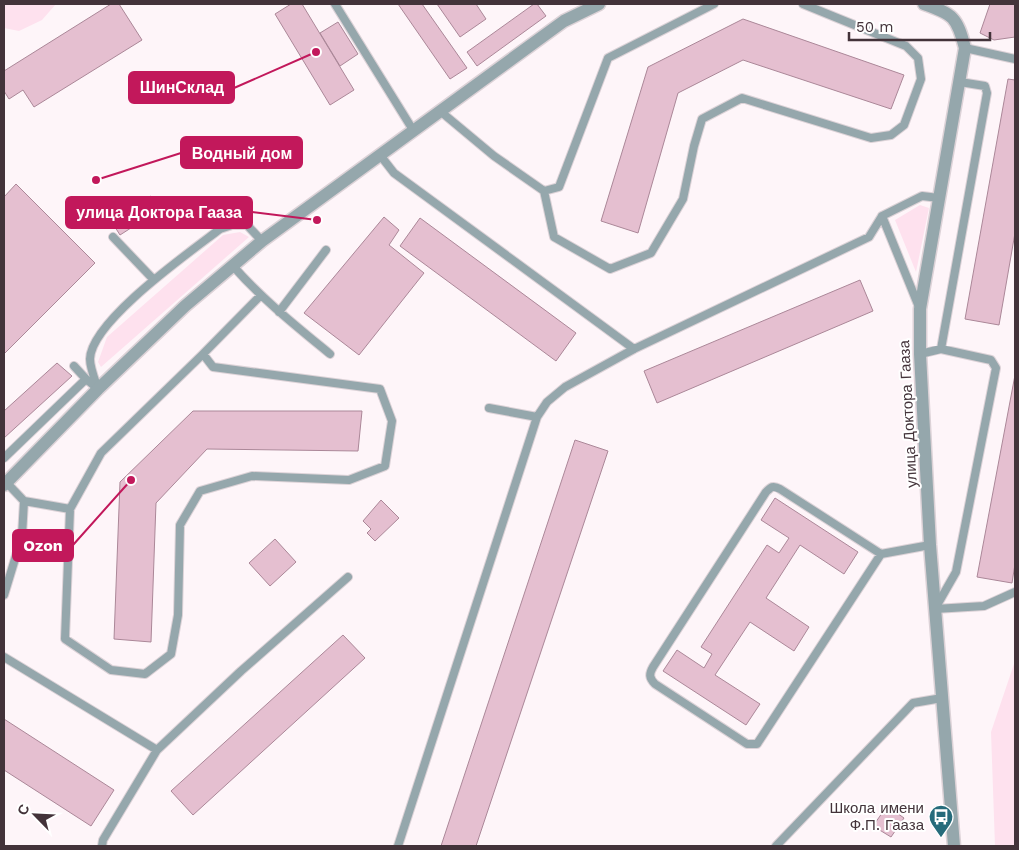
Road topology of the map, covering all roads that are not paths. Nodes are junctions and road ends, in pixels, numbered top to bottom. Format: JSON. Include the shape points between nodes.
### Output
{"nodes":[{"id":1,"x":335,"y":4,"type":"edge"},
{"id":2,"x":599,"y":4,"type":"edge"},
{"id":3,"x":714,"y":4,"type":"edge"},
{"id":4,"x":803,"y":4,"type":"edge"},
{"id":5,"x":924,"y":4,"type":"edge"},
{"id":6,"x":945,"y":7,"type":"edge"},
{"id":7,"x":965,"y":48,"type":"junction"},
{"id":8,"x":1015,"y":59,"type":"edge"},
{"id":9,"x":960,"y":82,"type":"junction"},
{"id":10,"x":440,"y":111,"type":"junction"},
{"id":11,"x":413,"y":130,"type":"junction"},
{"id":12,"x":380,"y":155,"type":"junction"},
{"id":13,"x":544,"y":191,"type":"junction"},
{"id":14,"x":939,"y":198,"type":"junction"},
{"id":15,"x":231,"y":208,"type":"dead end"},
{"id":16,"x":882,"y":216,"type":"junction"},
{"id":17,"x":247,"y":224,"type":"junction"},
{"id":18,"x":113,"y":237,"type":"dead end"},
{"id":19,"x":262,"y":241,"type":"junction"},
{"id":20,"x":326,"y":250,"type":"dead end"},
{"id":21,"x":232,"y":266,"type":"junction"},
{"id":22,"x":154,"y":280,"type":"junction"},
{"id":23,"x":261,"y":295,"type":"junction"},
{"id":24,"x":920,"y":309,"type":"junction"},
{"id":25,"x":278,"y":312,"type":"junction"},
{"id":26,"x":634,"y":349,"type":"junction"},
{"id":27,"x":941,"y":349,"type":"junction"},
{"id":28,"x":203,"y":354,"type":"junction"},
{"id":29,"x":330,"y":354,"type":"dead end"},
{"id":30,"x":920,"y":354,"type":"junction"},
{"id":31,"x":74,"y":366,"type":"dead end"},
{"id":32,"x":86,"y":379,"type":"junction"},
{"id":33,"x":98,"y":389,"type":"junction"},
{"id":34,"x":489,"y":408,"type":"dead end"},
{"id":35,"x":537,"y":417,"type":"junction"},
{"id":36,"x":4,"y":458,"type":"edge"},
{"id":37,"x":5,"y":483,"type":"edge"},
{"id":38,"x":24,"y":500,"type":"junction"},
{"id":39,"x":70,"y":509,"type":"junction"},
{"id":40,"x":930,"y":545,"type":"junction"},
{"id":41,"x":881,"y":554,"type":"junction"},
{"id":42,"x":348,"y":577,"type":"dead end"},
{"id":43,"x":1015,"y":592,"type":"edge"},
{"id":44,"x":4,"y":595,"type":"edge"},
{"id":45,"x":935,"y":609,"type":"junction"},
{"id":46,"x":4,"y":657,"type":"edge"},
{"id":47,"x":942,"y":698,"type":"junction"},
{"id":48,"x":158,"y":750,"type":"junction"},
{"id":49,"x":102,"y":846,"type":"edge"},
{"id":50,"x":398,"y":846,"type":"edge"},
{"id":51,"x":776,"y":846,"type":"edge"},
{"id":52,"x":954,"y":846,"type":"edge"}],
"edges":[{"from":1,"to":11,"type":"lane"},
{"from":2,"to":10,"type":"street","via":[[564,21]]},
{"from":3,"to":13,"type":"lane","via":[[608,58],[559,187]]},
{"from":4,"to":13,"type":"lane","via":[[906,46],[918,58],[921,80],[904,125],[891,135],[871,138],[742,98],[702,119],[683,200],[651,254],[610,269],[554,237]]},
{"from":5,"to":6,"type":"street","name":"улица Доктора Гааза"},
{"from":6,"to":7,"type":"street","name":"улица Доктора Гааза","via":[[955,19]]},
{"from":7,"to":8,"type":"lane"},
{"from":7,"to":9,"type":"street","name":"улица Доктора Гааза"},
{"from":9,"to":14,"type":"street","name":"улица Доктора Гааза"},
{"from":9,"to":27,"type":"lane","via":[[985,86],[987,93]]},
{"from":10,"to":11,"type":"street"},
{"from":10,"to":13,"type":"lane","via":[[494,156]]},
{"from":11,"to":12,"type":"street"},
{"from":12,"to":19,"type":"street"},
{"from":12,"to":26,"type":"lane","via":[[394,173]]},
{"from":14,"to":16,"type":"lane","via":[[922,196]]},
{"from":14,"to":24,"type":"street","name":"улица Доктора Гааза"},
{"from":15,"to":17,"type":"lane"},
{"from":16,"to":24,"type":"lane"},
{"from":16,"to":26,"type":"lane","via":[[869,236]]},
{"from":17,"to":19,"type":"lane"},
{"from":17,"to":22,"type":"lane","via":[[220,230]]},
{"from":18,"to":22,"type":"lane"},
{"from":19,"to":21,"type":"street"},
{"from":20,"to":25,"type":"lane"},
{"from":21,"to":23,"type":"lane"},
{"from":21,"to":33,"type":"street"},
{"from":22,"to":33,"type":"lane","via":[[106,325],[96,342],[90,359]]},
{"from":23,"to":25,"type":"lane"},
{"from":23,"to":28,"type":"lane"},
{"from":24,"to":30,"type":"street","name":"улица Доктора Гааза"},
{"from":25,"to":29,"type":"lane"},
{"from":26,"to":35,"type":"lane","via":[[564,387]]},
{"from":27,"to":30,"type":"lane"},
{"from":27,"to":45,"type":"lane","via":[[991,360],[996,368],[956,572]]},
{"from":28,"to":39,"type":"lane","via":[[101,453]]},
{"from":28,"to":39,"type":"lane","via":[[213,367],[380,389],[392,421],[385,466],[349,480],[252,476],[200,492],[180,525],[178,615],[171,654],[145,674],[111,670],[66,639]]},
{"from":30,"to":40,"type":"street","name":"улица Доктора Гааза"},
{"from":31,"to":32,"type":"lane"},
{"from":32,"to":33,"type":"lane"},
{"from":32,"to":36,"type":"lane"},
{"from":33,"to":37,"type":"street"},
{"from":34,"to":35,"type":"lane"},
{"from":35,"to":50,"type":"lane"},
{"from":37,"to":38,"type":"lane"},
{"from":38,"to":39,"type":"lane"},
{"from":38,"to":44,"type":"lane","via":[[22,536]]},
{"from":40,"to":41,"type":"lane"},
{"from":40,"to":45,"type":"street","name":"улица Доктора Гааза"},
{"from":41,"to":41,"type":"lane","via":[[757,744],[747,744],[651,680],[653,667],[771,487],[780,488]]},
{"from":42,"to":48,"type":"lane","via":[[241,671]]},
{"from":43,"to":45,"type":"lane","via":[[984,606]]},
{"from":45,"to":47,"type":"street","name":"улица Доктора Гааза"},
{"from":46,"to":48,"type":"lane"},
{"from":47,"to":51,"type":"lane","via":[[913,703]]},
{"from":47,"to":52,"type":"street","name":"улица Доктора Гааза"},
{"from":48,"to":49,"type":"lane"}]}
